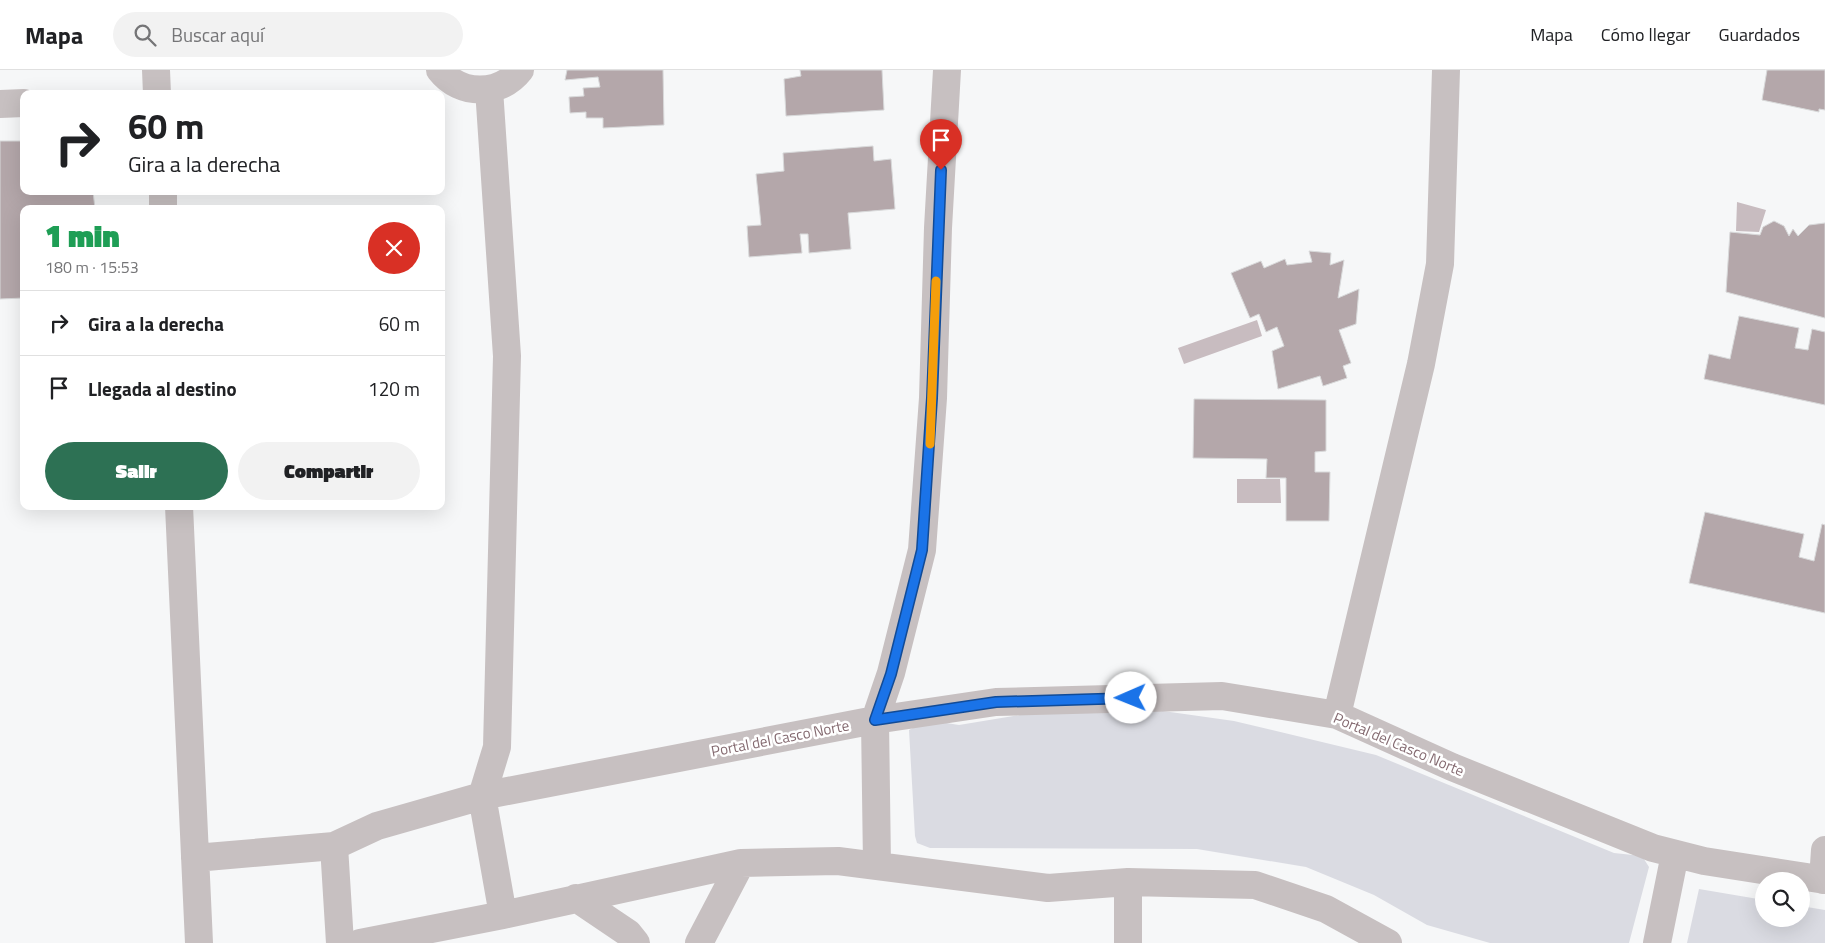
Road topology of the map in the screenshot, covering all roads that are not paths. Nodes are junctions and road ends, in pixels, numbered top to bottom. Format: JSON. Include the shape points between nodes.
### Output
{"nodes":[{"id":1,"x":156,"y":70,"type":"edge"},
{"id":2,"x":440,"y":70,"type":"edge"},
{"id":3,"x":520,"y":70,"type":"edge"},
{"id":4,"x":946,"y":70,"type":"edge"},
{"id":5,"x":1446,"y":70,"type":"edge"},
{"id":6,"x":489,"y":89,"type":"junction"},
{"id":7,"x":158,"y":90,"type":"edge"},
{"id":8,"x":20,"y":103,"type":"edge"},
{"id":9,"x":0,"y":104,"type":"edge"},
{"id":10,"x":179,"y":510,"type":"edge"},
{"id":11,"x":1337,"y":715,"type":"junction"},
{"id":12,"x":875,"y":720,"type":"junction"},
{"id":13,"x":482,"y":796,"type":"junction"},
{"id":14,"x":334,"y":846,"type":"junction"},
{"id":15,"x":1825,"y":850,"type":"edge"},
{"id":16,"x":1675,"y":854,"type":"junction"},
{"id":17,"x":195,"y":858,"type":"junction"},
{"id":18,"x":741,"y":863,"type":"junction"},
{"id":19,"x":877,"y":865,"type":"junction"},
{"id":20,"x":1824,"y":880,"type":"edge"},
{"id":21,"x":1128,"y":882,"type":"junction"},
{"id":22,"x":576,"y":898,"type":"junction"},
{"id":23,"x":503,"y":915,"type":"junction"},
{"id":24,"x":199,"y":943,"type":"edge"},
{"id":25,"x":340,"y":943,"type":"edge"},
{"id":26,"x":360,"y":943,"type":"edge"},
{"id":27,"x":636,"y":943,"type":"edge"},
{"id":28,"x":699,"y":943,"type":"edge"},
{"id":29,"x":1128,"y":943,"type":"edge"},
{"id":30,"x":1388,"y":943,"type":"edge"},
{"id":31,"x":1657,"y":943,"type":"edge"}],
"edges":[{"from":1,"to":7,"type":"street"},
{"from":2,"to":6,"type":"street","via":[[458,85],[473,90]]},
{"from":3,"to":6,"type":"street","via":[[506,83]]},
{"from":4,"to":12,"type":"street","via":[[922,550],[891,674]]},
{"from":5,"to":11,"type":"street","via":[[1440,264],[1419,374]]},
{"from":6,"to":13,"type":"street","via":[[507,356],[497,747]]},
{"from":8,"to":9,"type":"street"},
{"from":10,"to":17,"type":"street"},
{"from":11,"to":12,"type":"street","name":"Portal del Casco Norte","via":[[1222,696],[996,702]]},
{"from":11,"to":16,"type":"street","name":"Portal del Casco Norte","via":[[1452,767]]},
{"from":12,"to":13,"type":"street","name":"Portal del Casco Norte"},
{"from":12,"to":19,"type":"street"},
{"from":13,"to":14,"type":"street","name":"Portal del Casco Norte","via":[[377,826]]},
{"from":13,"to":23,"type":"street"},
{"from":14,"to":17,"type":"street","name":"Portal del Casco Norte"},
{"from":14,"to":25,"type":"street"},
{"from":15,"to":20,"type":"street"},
{"from":16,"to":20,"type":"street","name":"Portal del Casco Norte"},
{"from":16,"to":31,"type":"street"},
{"from":17,"to":24,"type":"street"},
{"from":18,"to":19,"type":"street","via":[[838,861]]},
{"from":18,"to":22,"type":"street"},
{"from":18,"to":28,"type":"street"},
{"from":19,"to":21,"type":"street","via":[[1048,888]]},
{"from":21,"to":29,"type":"street"},
{"from":21,"to":30,"type":"street","via":[[1256,885],[1326,909]]},
{"from":22,"to":23,"type":"street"},
{"from":22,"to":27,"type":"street","via":[[628,933]]},
{"from":23,"to":26,"type":"street"}]}
